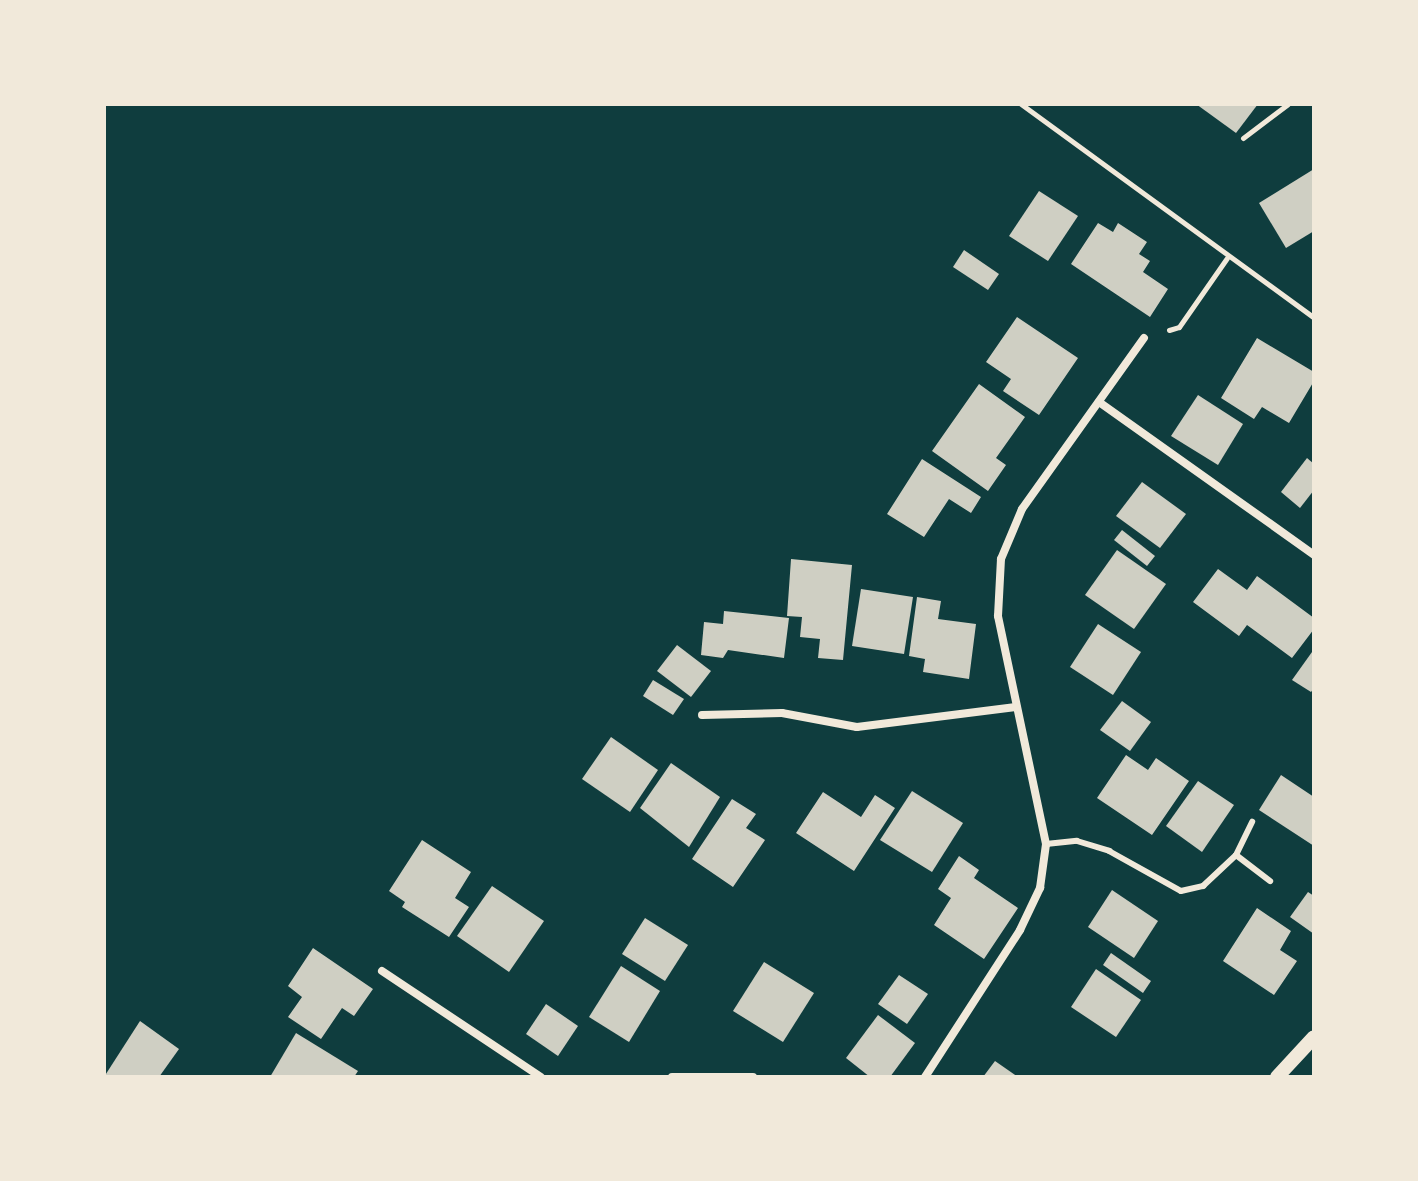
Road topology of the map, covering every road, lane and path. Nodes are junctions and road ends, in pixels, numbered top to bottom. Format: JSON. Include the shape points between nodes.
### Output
{"nodes":[{"id":1,"x":1021,"y":104,"type":"edge"},
{"id":2,"x":1288,"y":104,"type":"edge"},
{"id":3,"x":1243,"y":138,"type":"dead end"},
{"id":4,"x":1227,"y":258,"type":"junction"},
{"id":5,"x":1314,"y":318,"type":"edge"},
{"id":6,"x":1144,"y":338,"type":"joint"},
{"id":7,"x":1099,"y":402,"type":"junction"},
{"id":8,"x":1314,"y":555,"type":"edge"},
{"id":9,"x":1016,"y":707,"type":"junction"},
{"id":10,"x":702,"y":715,"type":"dead end"},
{"id":11,"x":1252,"y":822,"type":"dead end"},
{"id":12,"x":1046,"y":844,"type":"junction"},
{"id":13,"x":1236,"y":855,"type":"junction"},
{"id":14,"x":1270,"y":881,"type":"dead end"},
{"id":15,"x":382,"y":971,"type":"dead end"},
{"id":16,"x":1314,"y":1037,"type":"edge"},
{"id":17,"x":541,"y":1077,"type":"edge"},
{"id":18,"x":672,"y":1077,"type":"edge"},
{"id":19,"x":753,"y":1077,"type":"edge"},
{"id":20,"x":925,"y":1077,"type":"edge"},
{"id":21,"x":1277,"y":1077,"type":"edge"}],
"edges":[{"from":1,"to":4,"type":"path"},
{"from":2,"to":3,"type":"path"},
{"from":4,"to":5,"type":"path"},
{"from":4,"to":6,"type":"path","via":[[1179,327]]},
{"from":6,"to":7,"type":"street"},
{"from":7,"to":8,"type":"street"},
{"from":7,"to":9,"type":"street","via":[[1022,509],[1001,559],[998,616]]},
{"from":9,"to":10,"type":"street","via":[[857,727],[782,713]]},
{"from":9,"to":12,"type":"street"},
{"from":11,"to":13,"type":"lane"},
{"from":12,"to":13,"type":"lane","via":[[1077,841],[1109,851],[1181,891],[1203,886]]},
{"from":12,"to":20,"type":"street","via":[[1040,888],[1020,930]]},
{"from":13,"to":14,"type":"lane"},
{"from":15,"to":17,"type":"street"},
{"from":16,"to":21,"type":"street"},
{"from":18,"to":19,"type":"street"}]}
